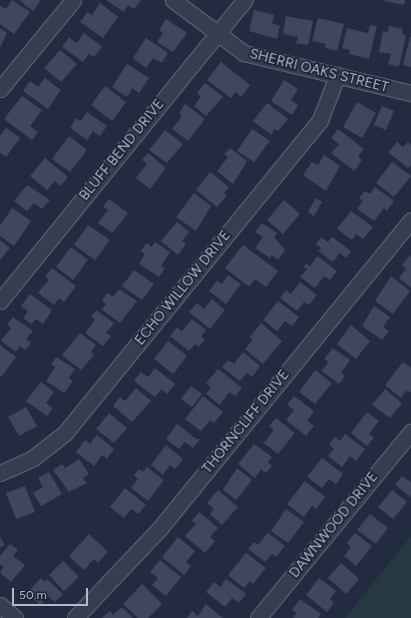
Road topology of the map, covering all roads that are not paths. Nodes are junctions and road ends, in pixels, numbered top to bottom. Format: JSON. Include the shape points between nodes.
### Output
{"nodes":[{"id":1,"x":73,"y":0,"type":"edge"},
{"id":2,"x":173,"y":0,"type":"edge"},
{"id":3,"x":245,"y":0,"type":"edge"},
{"id":4,"x":216,"y":35,"type":"junction"},
{"id":5,"x":337,"y":76,"type":"junction"},
{"id":6,"x":0,"y":89,"type":"edge"},
{"id":7,"x":411,"y":93,"type":"edge"},
{"id":8,"x":411,"y":220,"type":"edge"},
{"id":9,"x":0,"y":301,"type":"edge"},
{"id":10,"x":411,"y":432,"type":"edge"},
{"id":11,"x":0,"y":473,"type":"edge"},
{"id":12,"x":0,"y":605,"type":"edge"},
{"id":13,"x":15,"y":618,"type":"edge"},
{"id":14,"x":75,"y":618,"type":"edge"},
{"id":15,"x":258,"y":618,"type":"edge"}],
"edges":[{"from":1,"to":6,"type":"street"},
{"from":2,"to":4,"type":"street","name":"SHERRI OAKS STREET"},
{"from":3,"to":4,"type":"street","name":"BLUFF BEND DRIVE"},
{"from":4,"to":5,"type":"street","name":"SHERRI OAKS STREET","via":[[244,53]]},
{"from":4,"to":9,"type":"street","name":"BLUFF BEND DRIVE"},
{"from":5,"to":7,"type":"street","name":"SHERRI OAKS STREET"},
{"from":5,"to":11,"type":"street","name":"ECHO WILLOW DRIVE","via":[[320,120],[65,433],[33,458]]},
{"from":8,"to":14,"type":"street","name":"THORNCLIFF DRIVE","via":[[160,528]]},
{"from":10,"to":15,"type":"street","name":"DAWNWOOD DRIVE"},
{"from":12,"to":13,"type":"street"}]}
